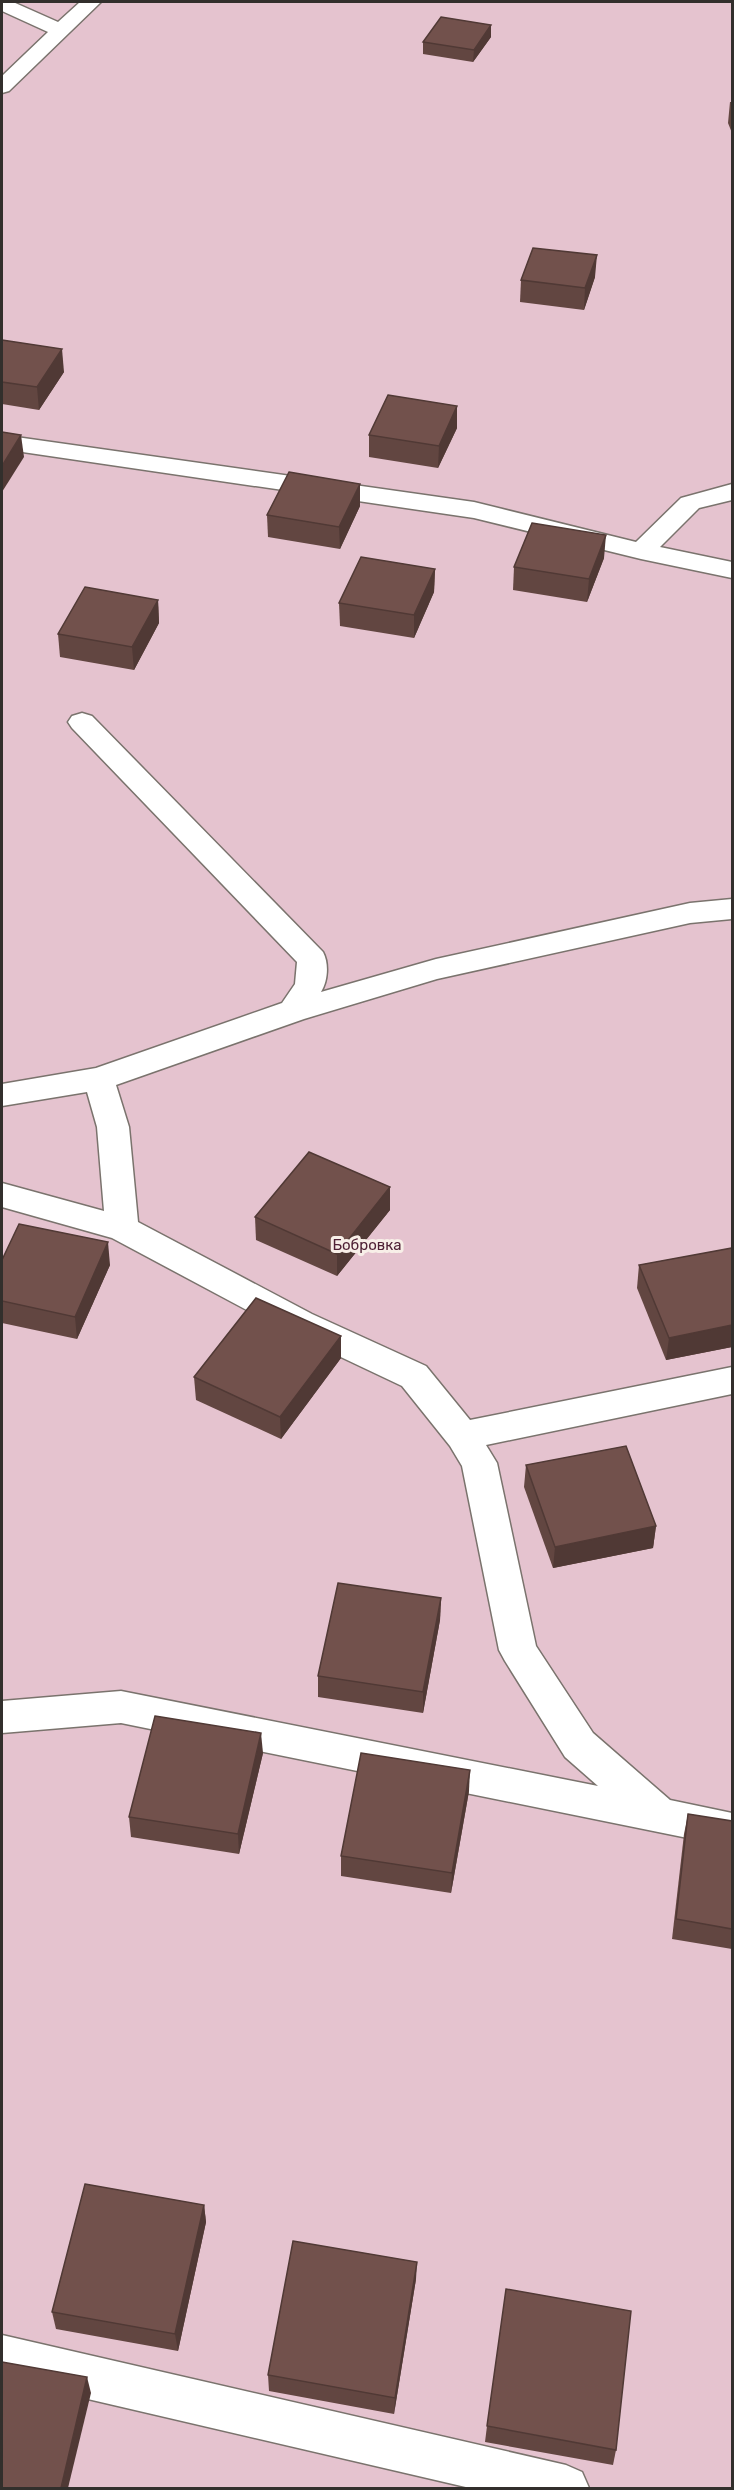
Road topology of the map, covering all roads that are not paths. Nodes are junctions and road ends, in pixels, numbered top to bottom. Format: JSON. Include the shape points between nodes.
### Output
{"nodes":[{"id":1,"x":91,"y":2,"type":"edge"},
{"id":2,"x":2,"y":4,"type":"edge"},
{"id":3,"x":59,"y":30,"type":"junction"},
{"id":4,"x":2,"y":87,"type":"edge"},
{"id":5,"x":2,"y":442,"type":"edge"},
{"id":6,"x":732,"y":492,"type":"edge"},
{"id":7,"x":641,"y":551,"type":"junction"},
{"id":8,"x":732,"y":570,"type":"edge"},
{"id":9,"x":82,"y":722,"type":"dead end"},
{"id":10,"x":732,"y":909,"type":"edge"},
{"id":11,"x":293,"y":1011,"type":"junction"},
{"id":12,"x":99,"y":1079,"type":"junction"},
{"id":13,"x":2,"y":1095,"type":"edge"},
{"id":14,"x":2,"y":1195,"type":"edge"},
{"id":15,"x":122,"y":1228,"type":"junction"},
{"id":16,"x":732,"y":1380,"type":"edge"},
{"id":17,"x":462,"y":1436,"type":"junction"},
{"id":18,"x":2,"y":1717,"type":"edge"},
{"id":19,"x":660,"y":1815,"type":"junction"},
{"id":20,"x":732,"y":1830,"type":"edge"},
{"id":21,"x":2,"y":2357,"type":"edge"},
{"id":22,"x":566,"y":2488,"type":"edge"}],
"edges":[{"from":1,"to":3,"type":"street"},
{"from":2,"to":3,"type":"street"},
{"from":3,"to":4,"type":"street"},
{"from":5,"to":7,"type":"street","via":[[474,510]]},
{"from":6,"to":7,"type":"street","via":[[690,503]]},
{"from":7,"to":8,"type":"street"},
{"from":9,"to":11,"type":"street","via":[[312,959],[310,985]]},
{"from":10,"to":11,"type":"street","via":[[690,913],[448,967]]},
{"from":11,"to":12,"type":"street"},
{"from":12,"to":13,"type":"street"},
{"from":12,"to":15,"type":"street","via":[[113,1127]]},
{"from":14,"to":15,"type":"street"},
{"from":15,"to":17,"type":"street","via":[[300,1323],[414,1376]]},
{"from":16,"to":17,"type":"street"},
{"from":17,"to":19,"type":"street","via":[[479,1463],[518,1650],[579,1745]]},
{"from":18,"to":19,"type":"street","via":[[121,1707]]},
{"from":19,"to":20,"type":"street"},
{"from":21,"to":22,"type":"street"}]}
